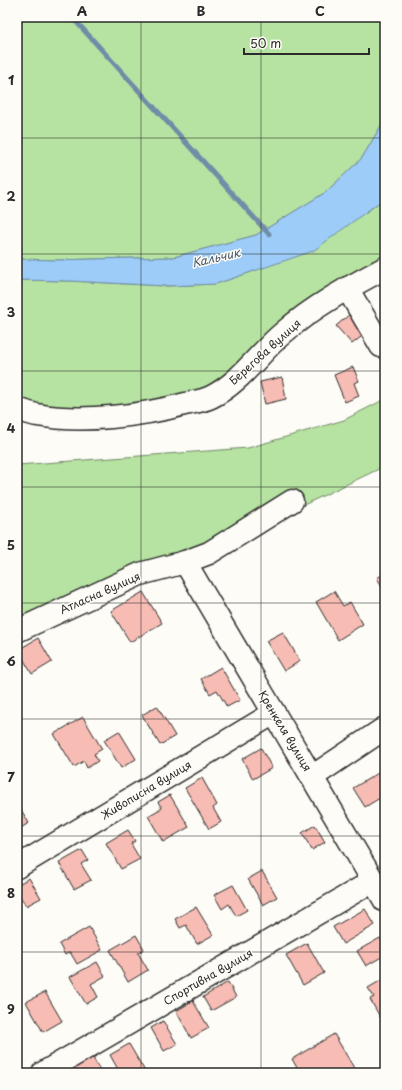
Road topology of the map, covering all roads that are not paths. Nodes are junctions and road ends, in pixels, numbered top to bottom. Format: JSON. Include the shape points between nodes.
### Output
{"nodes":[{"id":1,"x":385,"y":268,"type":"edge"},
{"id":2,"x":346,"y":288,"type":"junction"},
{"id":3,"x":381,"y":346,"type":"dead end"},
{"id":4,"x":17,"y":409,"type":"edge"},
{"id":5,"x":292,"y":501,"type":"dead end"},
{"id":6,"x":185,"y":562,"type":"junction"},
{"id":7,"x":17,"y":631,"type":"edge"},
{"id":8,"x":274,"y":713,"type":"junction"},
{"id":9,"x":385,"y":728,"type":"edge"},
{"id":10,"x":312,"y":777,"type":"junction"},
{"id":11,"x":17,"y":867,"type":"edge"},
{"id":12,"x":373,"y":881,"type":"junction"},
{"id":13,"x":385,"y":901,"type":"edge"},
{"id":14,"x":43,"y":1073,"type":"edge"}],
"edges":[{"from":1,"to":2,"type":"street","name":"Берегова вулиця"},
{"from":2,"to":3,"type":"street"},
{"from":2,"to":4,"type":"street","name":"Берегова вулиця","via":[[283,333],[230,385],[210,397],[167,409],[113,416],[67,418],[37,415]]},
{"from":5,"to":6,"type":"street","name":"Атласна вулиця","via":[[209,553]]},
{"from":6,"to":7,"type":"street","name":"Атласна вулиця","via":[[140,574]]},
{"from":6,"to":8,"type":"street","name":"Кренкеля вулиця"},
{"from":8,"to":10,"type":"street","name":"Кренкеля вулиця"},
{"from":8,"to":11,"type":"street","name":"Живописна вулиця"},
{"from":9,"to":10,"type":"street"},
{"from":10,"to":12,"type":"street","name":"Кренкеля вулиця"},
{"from":12,"to":13,"type":"street","name":"Кренкеля вулиця"},
{"from":12,"to":14,"type":"street","name":"Спортивна вулиця"}]}
